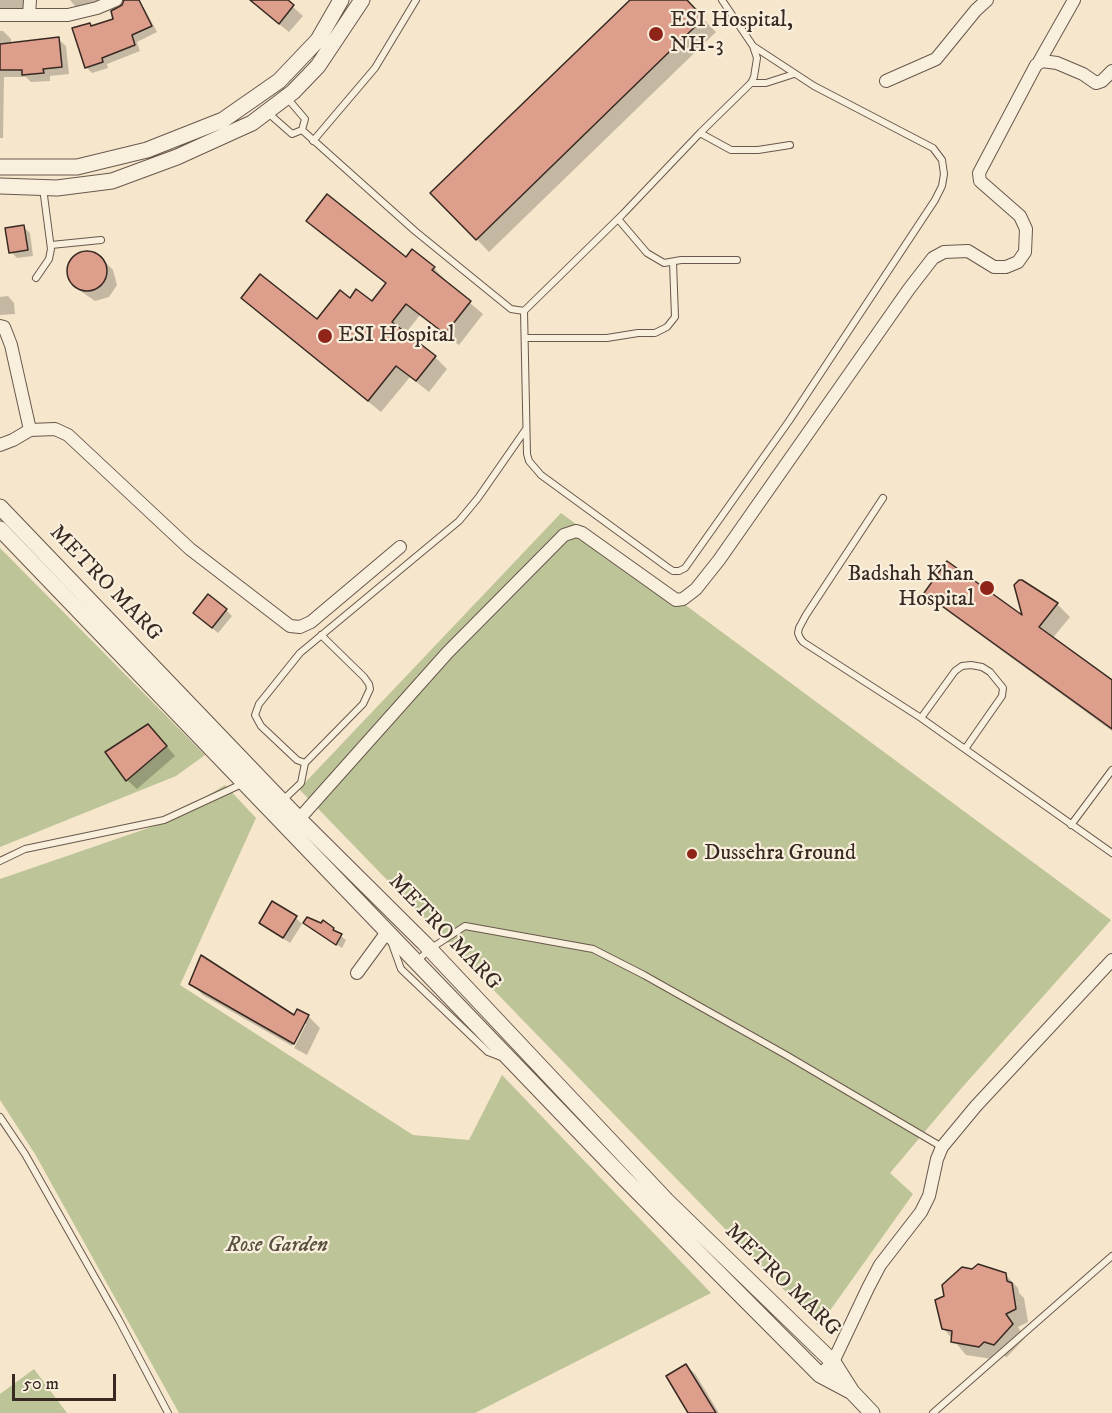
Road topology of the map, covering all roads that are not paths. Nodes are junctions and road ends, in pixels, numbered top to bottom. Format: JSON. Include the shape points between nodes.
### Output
{"nodes":[{"id":1,"x":30,"y":0,"type":"edge"},
{"id":2,"x":116,"y":0,"type":"edge"},
{"id":3,"x":341,"y":0,"type":"edge"},
{"id":4,"x":362,"y":0,"type":"edge"},
{"id":5,"x":416,"y":0,"type":"edge"},
{"id":6,"x":722,"y":0,"type":"edge"},
{"id":7,"x":987,"y":0,"type":"edge"},
{"id":8,"x":1074,"y":0,"type":"edge"},
{"id":9,"x":0,"y":15,"type":"edge"},
{"id":10,"x":29,"y":15,"type":"junction"},
{"id":11,"x":753,"y":46,"type":"junction"},
{"id":12,"x":1039,"y":62,"type":"junction"},
{"id":13,"x":1112,"y":71,"type":"edge"},
{"id":14,"x":794,"y":74,"type":"junction"},
{"id":15,"x":886,"y":81,"type":"dead end"},
{"id":16,"x":751,"y":83,"type":"junction"},
{"id":17,"x":286,"y":97,"type":"junction"},
{"id":18,"x":267,"y":112,"type":"junction"},
{"id":19,"x":302,"y":130,"type":"junction"},
{"id":20,"x":700,"y":133,"type":"junction"},
{"id":21,"x":313,"y":141,"type":"junction"},
{"id":22,"x":790,"y":145,"type":"dead end"},
{"id":23,"x":0,"y":167,"type":"edge"},
{"id":24,"x":0,"y":186,"type":"edge"},
{"id":25,"x":43,"y":188,"type":"junction"},
{"id":26,"x":618,"y":219,"type":"junction"},
{"id":27,"x":101,"y":240,"type":"dead end"},
{"id":28,"x":51,"y":245,"type":"junction"},
{"id":29,"x":737,"y":260,"type":"dead end"},
{"id":30,"x":673,"y":262,"type":"junction"},
{"id":31,"x":36,"y":278,"type":"dead end"},
{"id":32,"x":524,"y":311,"type":"junction"},
{"id":33,"x":0,"y":326,"type":"edge"},
{"id":34,"x":525,"y":338,"type":"junction"},
{"id":35,"x":527,"y":429,"type":"junction"},
{"id":36,"x":30,"y":430,"type":"junction"},
{"id":37,"x":0,"y":445,"type":"edge"},
{"id":38,"x":883,"y":498,"type":"dead end"},
{"id":39,"x":0,"y":507,"type":"edge"},
{"id":40,"x":0,"y":529,"type":"edge"},
{"id":41,"x":399,"y":547,"type":"dead end"},
{"id":42,"x":321,"y":635,"type":"junction"},
{"id":43,"x":921,"y":718,"type":"junction"},
{"id":44,"x":965,"y":749,"type":"junction"},
{"id":45,"x":305,"y":763,"type":"junction"},
{"id":46,"x":1112,"y":770,"type":"edge"},
{"id":47,"x":249,"y":778,"type":"junction"},
{"id":48,"x":282,"y":801,"type":"junction"},
{"id":49,"x":299,"y":819,"type":"junction"},
{"id":50,"x":1071,"y":825,"type":"junction"},
{"id":51,"x":1112,"y":853,"type":"edge"},
{"id":52,"x":0,"y":861,"type":"edge"},
{"id":53,"x":387,"y":932,"type":"junction"},
{"id":54,"x":430,"y":949,"type":"junction"},
{"id":55,"x":1112,"y":960,"type":"edge"},
{"id":56,"x":416,"y":962,"type":"junction"},
{"id":57,"x":357,"y":973,"type":"dead end"},
{"id":58,"x":511,"y":1060,"type":"junction"},
{"id":59,"x":0,"y":1117,"type":"edge"},
{"id":60,"x":942,"y":1147,"type":"junction"},
{"id":61,"x":1112,"y":1256,"type":"edge"},
{"id":62,"x":833,"y":1362,"type":"junction"},
{"id":63,"x":820,"y":1375,"type":"junction"},
{"id":64,"x":852,"y":1392,"type":"junction"},
{"id":65,"x":168,"y":1413,"type":"edge"},
{"id":66,"x":872,"y":1413,"type":"edge"},
{"id":67,"x":933,"y":1413,"type":"edge"}],
"edges":[{"from":1,"to":10,"type":"street"},
{"from":2,"to":10,"type":"street","via":[[76,14]]},
{"from":3,"to":23,"type":"street","via":[[318,40],[279,81],[223,120],[147,150],[77,167]]},
{"from":4,"to":17,"type":"street","via":[[318,66]]},
{"from":5,"to":21,"type":"lane","via":[[375,68]]},
{"from":6,"to":11,"type":"lane"},
{"from":7,"to":15,"type":"street","via":[[936,59]]},
{"from":8,"to":12,"type":"street"},
{"from":9,"to":10,"type":"street"},
{"from":11,"to":14,"type":"lane"},
{"from":11,"to":16,"type":"lane","via":[[756,66]]},
{"from":12,"to":13,"type":"street","via":[[1068,67],[1096,83]]},
{"from":12,"to":49,"type":"street","via":[[979,173],[980,181],[1020,216],[1026,230],[1025,252],[1018,262],[994,267],[968,251],[954,250],[933,258],[719,560],[683,599],[670,597],[582,533],[564,535],[448,652]]},
{"from":14,"to":16,"type":"lane"},
{"from":14,"to":35,"type":"lane","via":[[923,141],[937,152],[944,167],[942,186],[789,422],[689,563],[673,571],[541,475],[529,461]]},
{"from":16,"to":20,"type":"lane"},
{"from":17,"to":18,"type":"street"},
{"from":17,"to":19,"type":"lane","via":[[305,118]]},
{"from":18,"to":19,"type":"lane","via":[[292,134]]},
{"from":18,"to":25,"type":"street","via":[[252,123],[177,157],[112,181]]},
{"from":19,"to":21,"type":"lane"},
{"from":20,"to":22,"type":"lane","via":[[731,150]]},
{"from":20,"to":26,"type":"lane"},
{"from":21,"to":32,"type":"lane","via":[[502,302],[511,309]]},
{"from":24,"to":25,"type":"street"},
{"from":25,"to":28,"type":"lane"},
{"from":26,"to":30,"type":"lane","via":[[647,253],[664,263]]},
{"from":26,"to":32,"type":"lane"},
{"from":27,"to":28,"type":"lane"},
{"from":28,"to":31,"type":"lane","via":[[49,259]]},
{"from":29,"to":30,"type":"lane"},
{"from":30,"to":34,"type":"lane","via":[[675,316],[667,327],[655,333],[607,338]]},
{"from":32,"to":34,"type":"lane"},
{"from":33,"to":36,"type":"street","via":[[11,345]]},
{"from":34,"to":35,"type":"lane"},
{"from":35,"to":42,"type":"lane","via":[[459,521]]},
{"from":36,"to":37,"type":"street"},
{"from":36,"to":41,"type":"street","via":[[55,429],[68,435],[190,549],[290,626],[311,622]]},
{"from":38,"to":43,"type":"lane","via":[[798,633],[803,642]]},
{"from":39,"to":47,"type":"street","name":"METRO MARG"},
{"from":40,"to":47,"type":"street","name":"METRO MARG"},
{"from":42,"to":45,"type":"lane","via":[[364,677],[370,689],[363,704]]},
{"from":42,"to":45,"type":"lane","via":[[300,653],[266,694],[255,715],[261,726]]},
{"from":43,"to":44,"type":"lane"},
{"from":43,"to":44,"type":"lane","via":[[962,666],[982,667],[990,672],[1003,688],[1002,696]]},
{"from":44,"to":50,"type":"lane"},
{"from":45,"to":48,"type":"lane","via":[[301,783]]},
{"from":46,"to":50,"type":"lane"},
{"from":47,"to":48,"type":"street","name":"METRO MARG"},
{"from":47,"to":52,"type":"lane","via":[[164,820],[26,849]]},
{"from":47,"to":53,"type":"street","name":"METRO MARG"},
{"from":48,"to":49,"type":"street","name":"METRO MARG"},
{"from":49,"to":54,"type":"street","name":"METRO MARG"},
{"from":50,"to":51,"type":"lane"},
{"from":53,"to":56,"type":"street","name":"METRO MARG"},
{"from":53,"to":57,"type":"street"},
{"from":53,"to":58,"type":"lane","via":[[401,969],[488,1052]]},
{"from":54,"to":56,"type":"lane"},
{"from":54,"to":60,"type":"lane","via":[[465,926],[593,949],[756,1038]]},
{"from":54,"to":62,"type":"street","name":"METRO MARG","via":[[667,1201]]},
{"from":55,"to":60,"type":"street"},
{"from":56,"to":58,"type":"street","name":"METRO MARG"},
{"from":58,"to":63,"type":"street","name":"METRO MARG"},
{"from":59,"to":65,"type":"lane","via":[[25,1154]]},
{"from":60,"to":62,"type":"street","via":[[927,1201],[880,1265]]},
{"from":61,"to":67,"type":"lane"},
{"from":62,"to":63,"type":"street"},
{"from":62,"to":64,"type":"street","name":"METRO MARG"},
{"from":63,"to":64,"type":"street","name":"METRO MARG"},
{"from":64,"to":66,"type":"street","name":"METRO MARG"}]}
